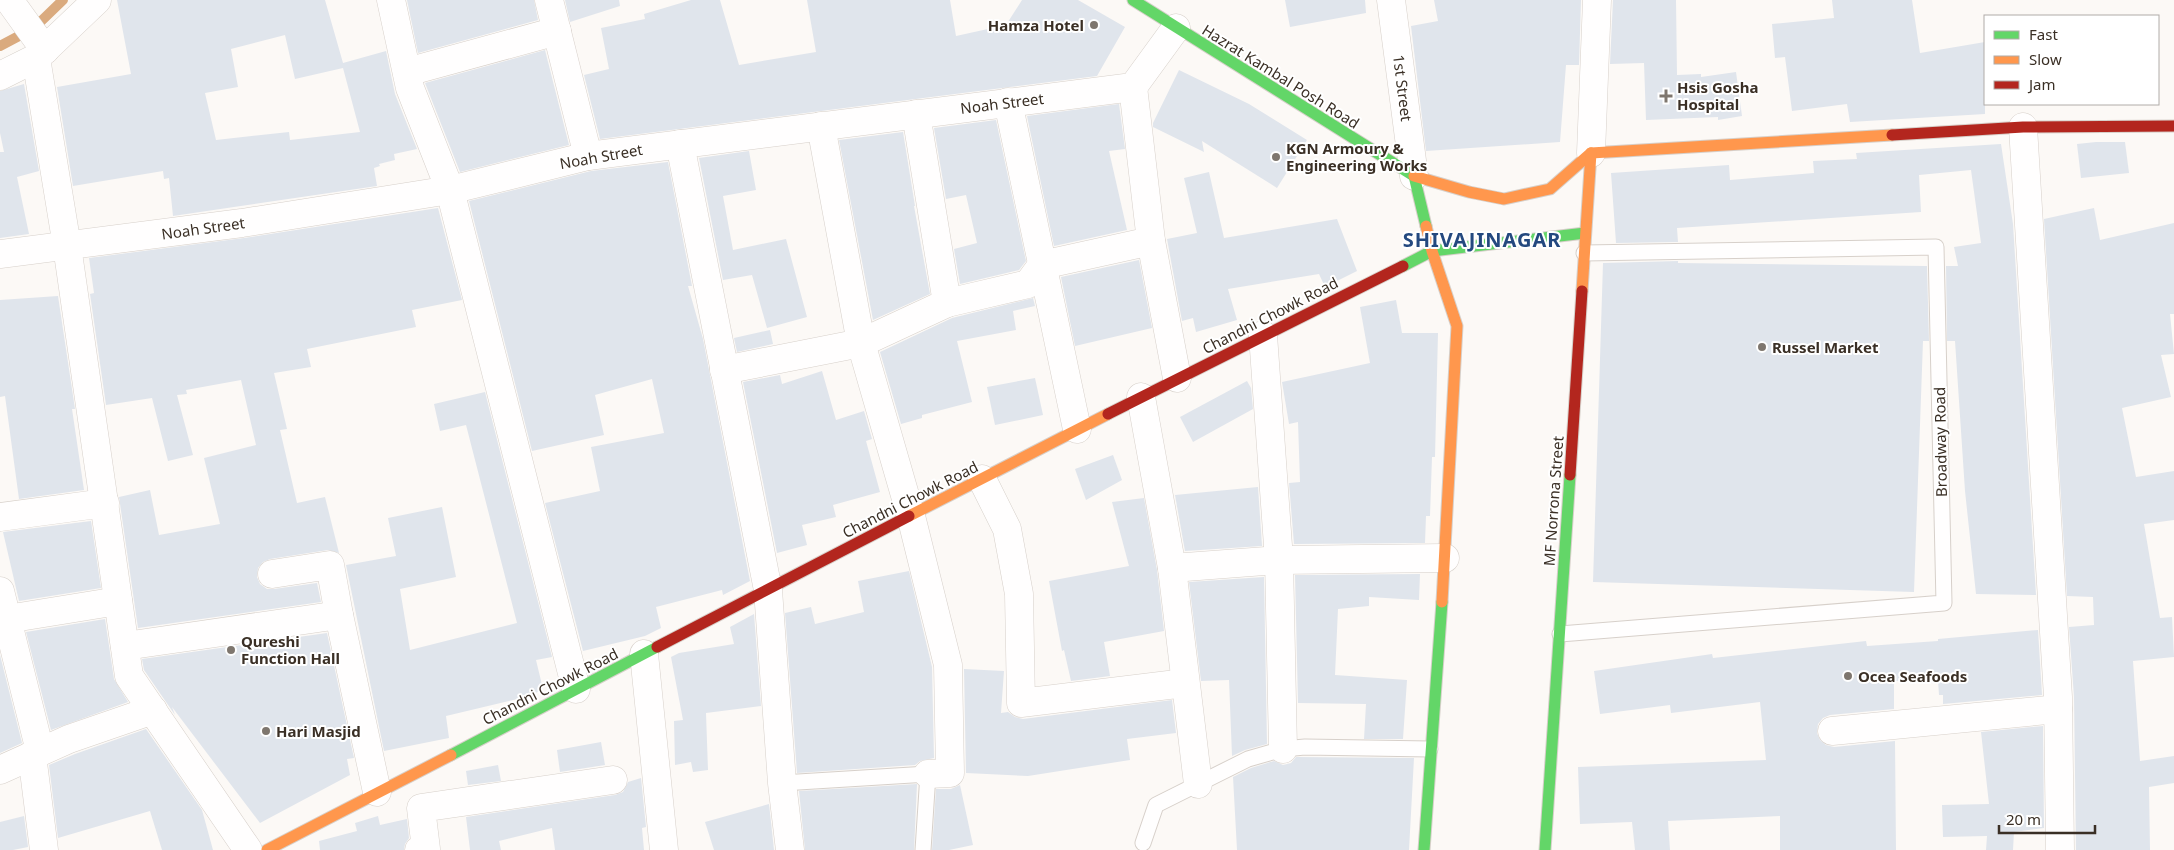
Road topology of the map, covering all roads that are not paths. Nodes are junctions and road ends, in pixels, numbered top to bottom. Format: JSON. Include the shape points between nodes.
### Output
{"nodes":[{"id":1,"x":97,"y":0,"type":"edge"},
{"id":2,"x":391,"y":0,"type":"edge"},
{"id":3,"x":549,"y":0,"type":"edge"},
{"id":4,"x":1133,"y":0,"type":"edge"},
{"id":5,"x":1391,"y":0,"type":"edge"},
{"id":6,"x":1597,"y":0,"type":"edge"},
{"id":7,"x":15,"y":8,"type":"edge"},
{"id":8,"x":1176,"y":28,"type":"junction"},
{"id":9,"x":557,"y":30,"type":"junction"},
{"id":10,"x":40,"y":50,"type":"junction"},
{"id":11,"x":407,"y":72,"type":"junction"},
{"id":12,"x":0,"y":76,"type":"edge"},
{"id":13,"x":1132,"y":87,"type":"junction"},
{"id":14,"x":1008,"y":102,"type":"junction"},
{"id":15,"x":916,"y":114,"type":"junction"},
{"id":16,"x":821,"y":126,"type":"junction"},
{"id":17,"x":2174,"y":126,"type":"edge"},
{"id":18,"x":2023,"y":127,"type":"junction"},
{"id":19,"x":680,"y":144,"type":"junction"},
{"id":20,"x":1591,"y":154,"type":"junction"},
{"id":21,"x":588,"y":156,"type":"junction"},
{"id":22,"x":1414,"y":176,"type":"junction"},
{"id":23,"x":450,"y":190,"type":"junction"},
{"id":24,"x":1584,"y":233,"type":"junction"},
{"id":25,"x":1152,"y":241,"type":"junction"},
{"id":26,"x":67,"y":246,"type":"junction"},
{"id":27,"x":1432,"y":251,"type":"junction"},
{"id":28,"x":1584,"y":253,"type":"junction"},
{"id":29,"x":0,"y":254,"type":"edge"},
{"id":30,"x":1042,"y":265,"type":"junction"},
{"id":31,"x":947,"y":303,"type":"junction"},
{"id":32,"x":1263,"y":335,"type":"junction"},
{"id":33,"x":861,"y":343,"type":"junction"},
{"id":34,"x":724,"y":370,"type":"junction"},
{"id":35,"x":1178,"y":378,"type":"junction"},
{"id":36,"x":1141,"y":397,"type":"junction"},
{"id":37,"x":1077,"y":429,"type":"junction"},
{"id":38,"x":982,"y":479,"type":"junction"},
{"id":39,"x":104,"y":502,"type":"junction"},
{"id":40,"x":911,"y":516,"type":"junction"},
{"id":41,"x":0,"y":517,"type":"edge"},
{"id":42,"x":1445,"y":558,"type":"junction"},
{"id":43,"x":1279,"y":560,"type":"junction"},
{"id":44,"x":1172,"y":568,"type":"junction"},
{"id":45,"x":272,"y":574,"type":"dead end"},
{"id":46,"x":768,"y":590,"type":"junction"},
{"id":47,"x":0,"y":591,"type":"edge"},
{"id":48,"x":118,"y":601,"type":"junction"},
{"id":49,"x":338,"y":615,"type":"junction"},
{"id":50,"x":7,"y":619,"type":"junction"},
{"id":51,"x":1560,"y":634,"type":"junction"},
{"id":52,"x":125,"y":646,"type":"junction"},
{"id":53,"x":644,"y":654,"type":"junction"},
{"id":54,"x":1185,"y":683,"type":"junction"},
{"id":55,"x":576,"y":689,"type":"junction"},
{"id":56,"x":2058,"y":709,"type":"junction"},
{"id":57,"x":153,"y":710,"type":"junction"},
{"id":58,"x":1832,"y":730,"type":"dead end"},
{"id":59,"x":1283,"y":749,"type":"junction"},
{"id":60,"x":1430,"y":749,"type":"junction"},
{"id":61,"x":36,"y":754,"type":"junction"},
{"id":62,"x":0,"y":770,"type":"edge"},
{"id":63,"x":928,"y":774,"type":"junction"},
{"id":64,"x":613,"y":780,"type":"dead end"},
{"id":65,"x":782,"y":783,"type":"junction"},
{"id":66,"x":1198,"y":784,"type":"junction"},
{"id":67,"x":378,"y":792,"type":"junction"},
{"id":68,"x":1144,"y":843,"type":"dead end"},
{"id":69,"x":44,"y":850,"type":"edge"},
{"id":70,"x":248,"y":850,"type":"edge"},
{"id":71,"x":267,"y":850,"type":"edge"},
{"id":72,"x":419,"y":850,"type":"edge"},
{"id":73,"x":664,"y":850,"type":"edge"},
{"id":74,"x":790,"y":850,"type":"edge"},
{"id":75,"x":923,"y":850,"type":"edge"},
{"id":76,"x":1424,"y":850,"type":"edge"},
{"id":77,"x":1545,"y":850,"type":"edge"},
{"id":78,"x":2060,"y":850,"type":"edge"}],
"edges":[{"from":1,"to":10,"type":"street"},
{"from":2,"to":11,"type":"street"},
{"from":3,"to":9,"type":"street"},
{"from":4,"to":8,"type":"street","name":"Hazrat Kambal Posh Road"},
{"from":5,"to":22,"type":"street","name":"1st Street"},
{"from":6,"to":20,"type":"street"},
{"from":7,"to":10,"type":"street"},
{"from":8,"to":13,"type":"street"},
{"from":8,"to":22,"type":"street","name":"Hazrat Kambal Posh Road"},
{"from":9,"to":11,"type":"street"},
{"from":9,"to":21,"type":"street"},
{"from":10,"to":12,"type":"street"},
{"from":10,"to":26,"type":"street"},
{"from":11,"to":23,"type":"street","via":[[410,88]]},
{"from":13,"to":14,"type":"street","name":"Noah Street"},
{"from":13,"to":25,"type":"street"},
{"from":14,"to":15,"type":"street","name":"Noah Street"},
{"from":14,"to":30,"type":"street"},
{"from":15,"to":16,"type":"street","name":"Noah Street"},
{"from":15,"to":31,"type":"street"},
{"from":16,"to":19,"type":"street","name":"Noah Street"},
{"from":16,"to":33,"type":"street"},
{"from":17,"to":18,"type":"street"},
{"from":18,"to":20,"type":"street"},
{"from":18,"to":56,"type":"street"},
{"from":19,"to":21,"type":"street","name":"Noah Street"},
{"from":19,"to":34,"type":"street"},
{"from":20,"to":22,"type":"street","name":"Hazrat Kambal Posh Road","via":[[1550,189],[1504,199]]},
{"from":20,"to":24,"type":"street","name":"MF Norrona Street"},
{"from":21,"to":23,"type":"street","name":"Noah Street"},
{"from":22,"to":27,"type":"street"},
{"from":23,"to":26,"type":"street","name":"Noah Street","via":[[242,223]]},
{"from":23,"to":55,"type":"street"},
{"from":24,"to":27,"type":"street","name":"Chandni Chowk Road"},
{"from":24,"to":28,"type":"street","name":"MF Norrona Street"},
{"from":25,"to":30,"type":"street"},
{"from":25,"to":35,"type":"street"},
{"from":26,"to":29,"type":"street","name":"Noah Street"},
{"from":26,"to":39,"type":"street"},
{"from":27,"to":32,"type":"street","name":"Chandni Chowk Road"},
{"from":27,"to":42,"type":"street","via":[[1457,326]]},
{"from":28,"to":51,"type":"street","name":"MF Norrona Street"},
{"from":28,"to":51,"type":"lane","name":"Broadway Road","via":[[1936,247],[1944,603]]},
{"from":30,"to":31,"type":"street","via":[[1028,284]]},
{"from":30,"to":37,"type":"street"},
{"from":31,"to":33,"type":"street"},
{"from":32,"to":35,"type":"street","name":"Chandni Chowk Road"},
{"from":32,"to":43,"type":"street"},
{"from":33,"to":34,"type":"street"},
{"from":33,"to":40,"type":"street"},
{"from":34,"to":46,"type":"street"},
{"from":35,"to":36,"type":"street","name":"Chandni Chowk Road"},
{"from":36,"to":37,"type":"street","name":"Chandni Chowk Road"},
{"from":36,"to":44,"type":"street"},
{"from":37,"to":38,"type":"street","name":"Chandni Chowk Road"},
{"from":38,"to":40,"type":"street","name":"Chandni Chowk Road"},
{"from":38,"to":54,"type":"street","via":[[1007,528],[1019,594],[1021,703]]},
{"from":39,"to":41,"type":"street"},
{"from":39,"to":48,"type":"street"},
{"from":40,"to":46,"type":"street","name":"Chandni Chowk Road"},
{"from":40,"to":63,"type":"street","via":[[948,665],[950,773]]},
{"from":42,"to":43,"type":"street"},
{"from":42,"to":60,"type":"street"},
{"from":43,"to":44,"type":"street"},
{"from":43,"to":59,"type":"street"},
{"from":44,"to":54,"type":"street"},
{"from":45,"to":49,"type":"street","via":[[330,565]]},
{"from":46,"to":53,"type":"street","name":"Chandni Chowk Road"},
{"from":46,"to":65,"type":"street"},
{"from":47,"to":50,"type":"street"},
{"from":48,"to":50,"type":"street"},
{"from":48,"to":52,"type":"street"},
{"from":49,"to":52,"type":"street"},
{"from":49,"to":67,"type":"street"},
{"from":50,"to":61,"type":"street"},
{"from":51,"to":77,"type":"street","name":"MF Norrona Street"},
{"from":52,"to":57,"type":"street","via":[[129,676]]},
{"from":53,"to":55,"type":"street","name":"Chandni Chowk Road"},
{"from":53,"to":73,"type":"street"},
{"from":54,"to":66,"type":"street"},
{"from":55,"to":67,"type":"street","name":"Chandni Chowk Road"},
{"from":56,"to":58,"type":"street"},
{"from":56,"to":78,"type":"street"},
{"from":57,"to":61,"type":"street"},
{"from":57,"to":70,"type":"street"},
{"from":59,"to":60,"type":"lane"},
{"from":59,"to":66,"type":"lane","via":[[1248,759]]},
{"from":60,"to":76,"type":"street"},
{"from":61,"to":62,"type":"street"},
{"from":61,"to":69,"type":"street"},
{"from":63,"to":65,"type":"lane"},
{"from":63,"to":75,"type":"lane"},
{"from":64,"to":72,"type":"street","via":[[421,808],[426,849]]},
{"from":65,"to":74,"type":"street"},
{"from":66,"to":68,"type":"lane","via":[[1156,806]]},
{"from":67,"to":71,"type":"street","name":"Chandni Chowk Road"}]}
